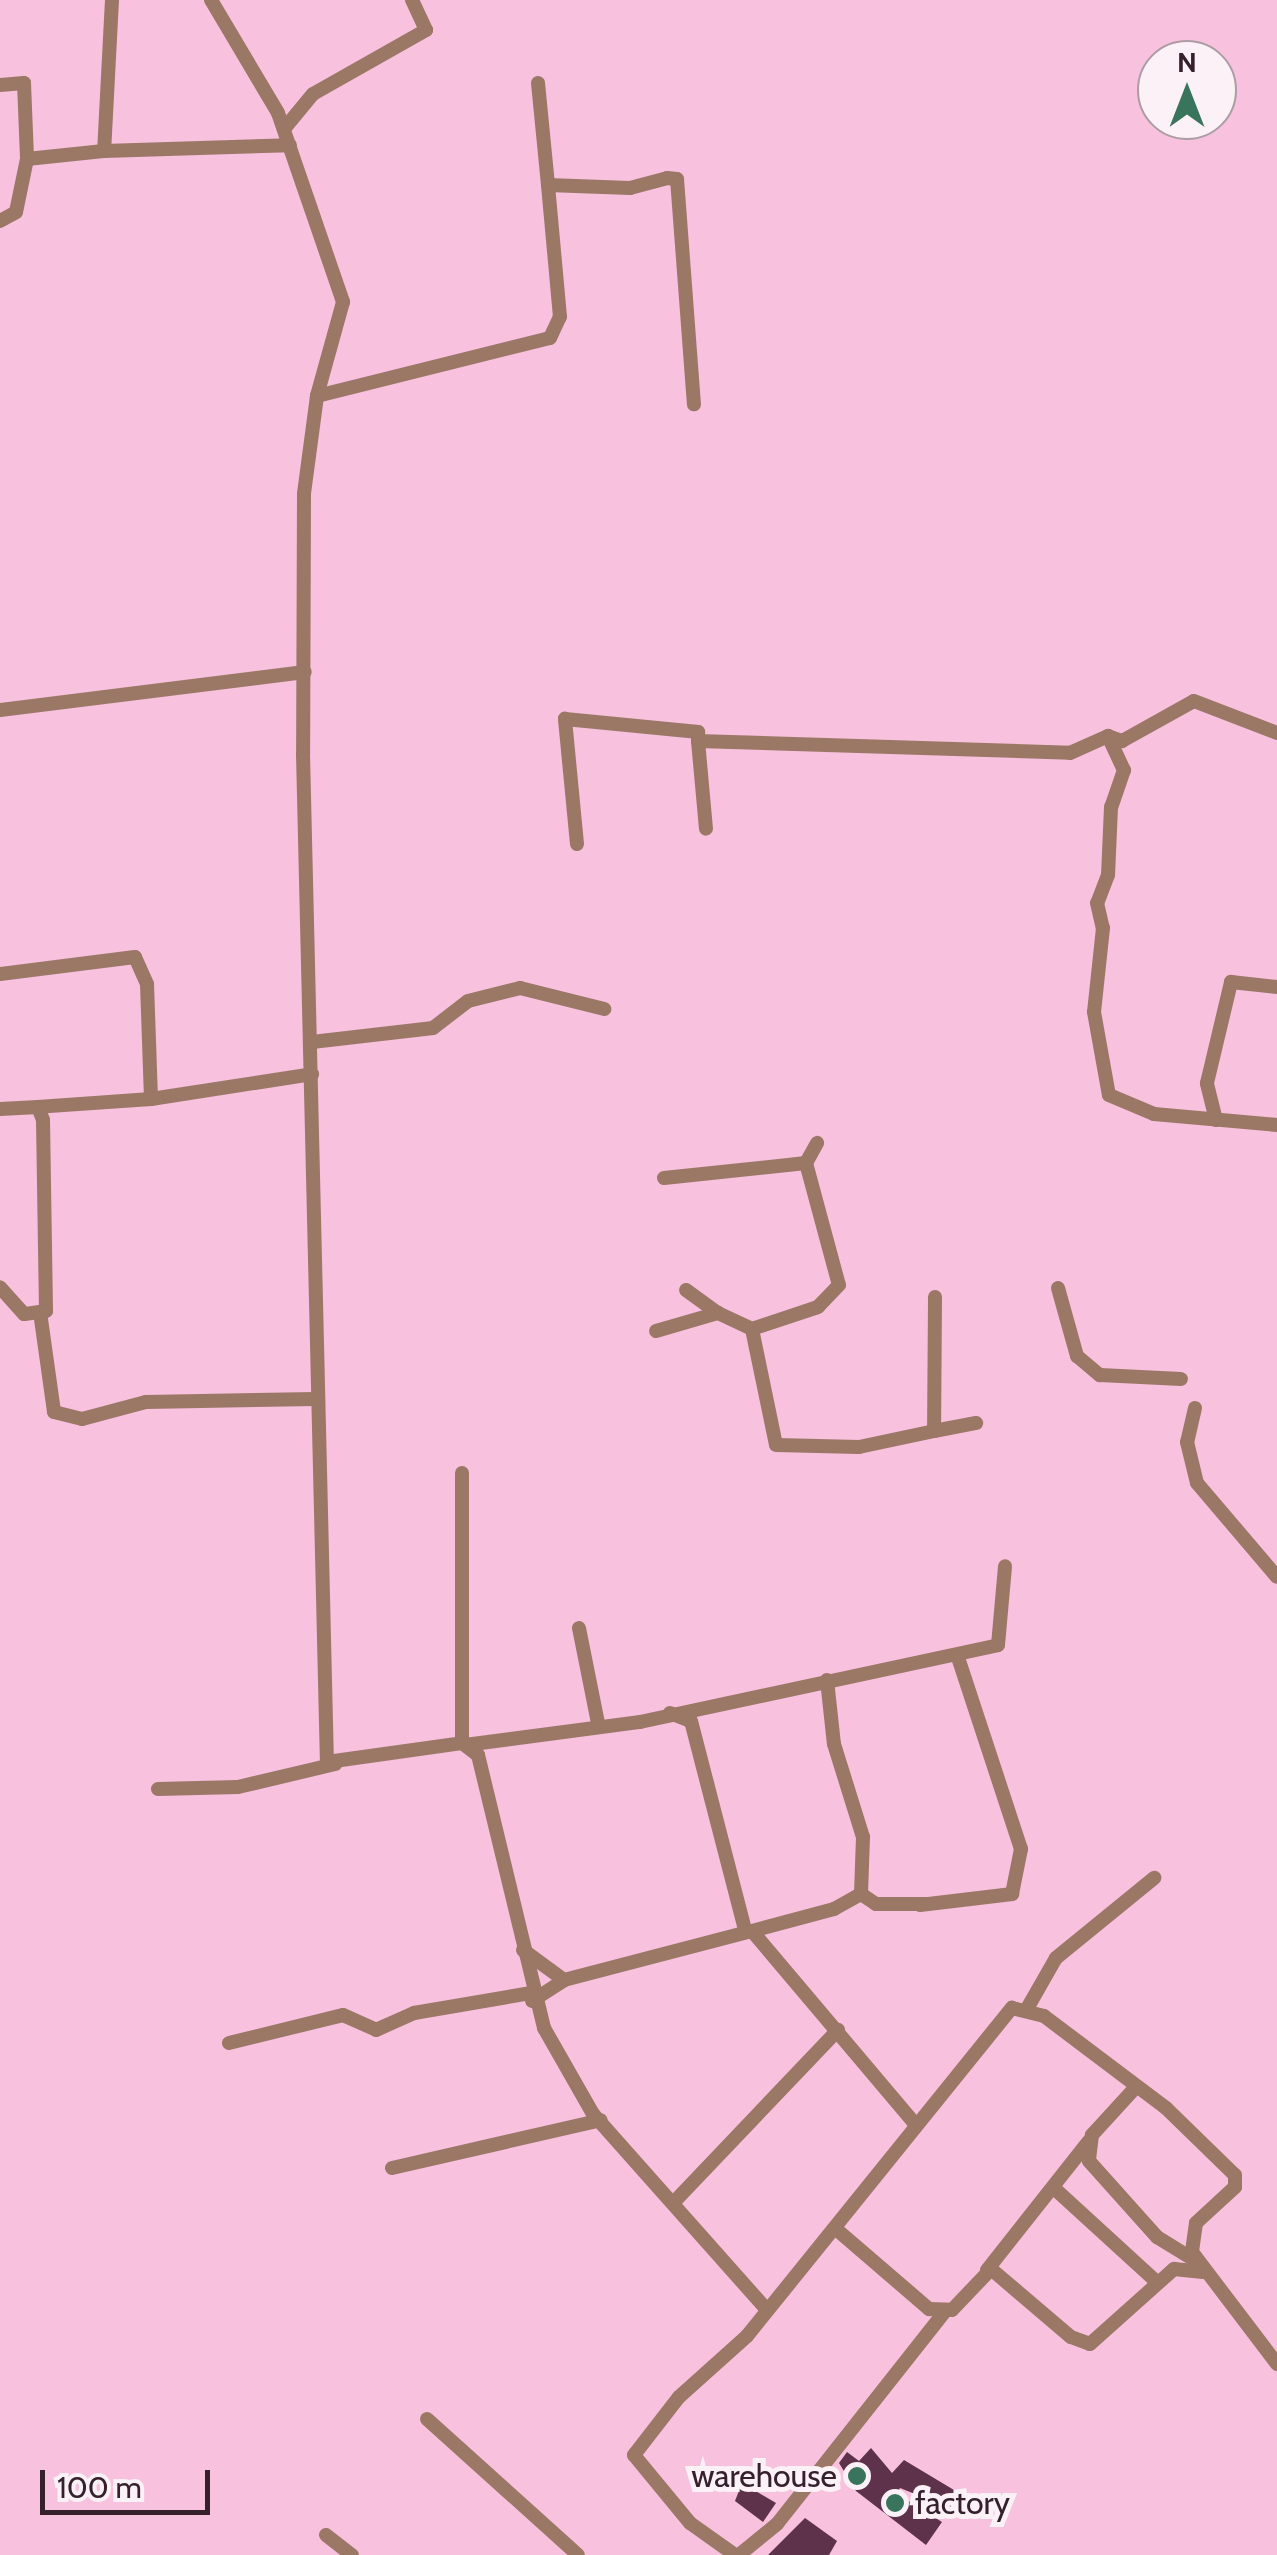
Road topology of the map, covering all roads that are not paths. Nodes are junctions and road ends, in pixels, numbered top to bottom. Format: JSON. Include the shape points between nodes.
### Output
{"nodes":[{"id":1,"x":112,"y":0,"type":"edge"},
{"id":2,"x":211,"y":0,"type":"edge"},
{"id":3,"x":412,"y":0,"type":"edge"},
{"id":4,"x":538,"y":83,"type":"dead end"},
{"id":5,"x":0,"y":85,"type":"edge"},
{"id":6,"x":284,"y":129,"type":"junction"},
{"id":7,"x":290,"y":145,"type":"junction"},
{"id":8,"x":104,"y":151,"type":"junction"},
{"id":9,"x":27,"y":159,"type":"junction"},
{"id":10,"x":548,"y":185,"type":"junction"},
{"id":11,"x":0,"y":221,"type":"edge"},
{"id":12,"x":317,"y":396,"type":"junction"},
{"id":13,"x":694,"y":404,"type":"dead end"},
{"id":14,"x":306,"y":672,"type":"junction"},
{"id":15,"x":0,"y":710,"type":"edge"},
{"id":16,"x":1277,"y":733,"type":"edge"},
{"id":17,"x":1108,"y":736,"type":"junction"},
{"id":18,"x":698,"y":741,"type":"junction"},
{"id":19,"x":706,"y":829,"type":"dead end"},
{"id":20,"x":577,"y":844,"type":"dead end"},
{"id":21,"x":0,"y":974,"type":"edge"},
{"id":22,"x":1277,"y":987,"type":"edge"},
{"id":23,"x":604,"y":1009,"type":"dead end"},
{"id":24,"x":312,"y":1042,"type":"junction"},
{"id":25,"x":312,"y":1074,"type":"junction"},
{"id":26,"x":151,"y":1100,"type":"junction"},
{"id":27,"x":38,"y":1108,"type":"junction"},
{"id":28,"x":0,"y":1109,"type":"edge"},
{"id":29,"x":1216,"y":1120,"type":"junction"},
{"id":30,"x":1277,"y":1125,"type":"edge"},
{"id":31,"x":817,"y":1143,"type":"dead end"},
{"id":32,"x":806,"y":1163,"type":"junction"},
{"id":33,"x":664,"y":1178,"type":"dead end"},
{"id":34,"x":0,"y":1287,"type":"edge"},
{"id":35,"x":1058,"y":1288,"type":"dead end"},
{"id":36,"x":686,"y":1290,"type":"dead end"},
{"id":37,"x":935,"y":1297,"type":"dead end"},
{"id":38,"x":40,"y":1312,"type":"junction"},
{"id":39,"x":718,"y":1313,"type":"junction"},
{"id":40,"x":752,"y":1329,"type":"junction"},
{"id":41,"x":656,"y":1331,"type":"dead end"},
{"id":42,"x":1181,"y":1379,"type":"dead end"},
{"id":43,"x":316,"y":1399,"type":"junction"},
{"id":44,"x":1195,"y":1408,"type":"dead end"},
{"id":45,"x":976,"y":1423,"type":"dead end"},
{"id":46,"x":934,"y":1431,"type":"junction"},
{"id":47,"x":462,"y":1473,"type":"dead end"},
{"id":48,"x":1005,"y":1566,"type":"dead end"},
{"id":49,"x":1277,"y":1576,"type":"edge"},
{"id":50,"x":579,"y":1628,"type":"dead end"},
{"id":51,"x":958,"y":1657,"type":"junction"},
{"id":52,"x":827,"y":1680,"type":"junction"},
{"id":53,"x":665,"y":1712,"type":"junction"},
{"id":54,"x":598,"y":1723,"type":"junction"},
{"id":55,"x":464,"y":1744,"type":"junction"},
{"id":56,"x":336,"y":1763,"type":"junction"},
{"id":57,"x":158,"y":1788,"type":"dead end"},
{"id":58,"x":1154,"y":1878,"type":"dead end"},
{"id":59,"x":860,"y":1894,"type":"junction"},
{"id":60,"x":748,"y":1930,"type":"junction"},
{"id":61,"x":523,"y":1950,"type":"junction"},
{"id":62,"x":564,"y":1980,"type":"junction"},
{"id":63,"x":532,"y":1997,"type":"junction"},
{"id":64,"x":1028,"y":2006,"type":"junction"},
{"id":65,"x":838,"y":2030,"type":"junction"},
{"id":66,"x":229,"y":2043,"type":"dead end"},
{"id":67,"x":1136,"y":2088,"type":"junction"},
{"id":68,"x":601,"y":2120,"type":"junction"},
{"id":69,"x":916,"y":2124,"type":"junction"},
{"id":70,"x":1091,"y":2138,"type":"junction"},
{"id":71,"x":392,"y":2168,"type":"dead end"},
{"id":72,"x":1054,"y":2189,"type":"junction"},
{"id":73,"x":676,"y":2200,"type":"junction"},
{"id":74,"x":836,"y":2229,"type":"junction"},
{"id":75,"x":1203,"y":2269,"type":"junction"},
{"id":76,"x":986,"y":2270,"type":"junction"},
{"id":77,"x":1157,"y":2282,"type":"junction"},
{"id":78,"x":766,"y":2309,"type":"junction"},
{"id":79,"x":946,"y":2311,"type":"junction"},
{"id":80,"x":1277,"y":2364,"type":"edge"},
{"id":81,"x":427,"y":2419,"type":"dead end"},
{"id":82,"x":326,"y":2534,"type":"dead end"},
{"id":83,"x":352,"y":2555,"type":"edge"},
{"id":84,"x":578,"y":2555,"type":"edge"},
{"id":85,"x":737,"y":2555,"type":"edge"}],
"edges":[{"from":1,"to":8,"type":"street"},
{"from":2,"to":6,"type":"street"},
{"from":3,"to":6,"type":"street","via":[[426,30],[314,94]]},
{"from":4,"to":10,"type":"street"},
{"from":5,"to":9,"type":"street","via":[[24,83]]},
{"from":6,"to":7,"type":"street"},
{"from":7,"to":8,"type":"street"},
{"from":7,"to":12,"type":"street","via":[[343,302]]},
{"from":8,"to":9,"type":"street"},
{"from":9,"to":11,"type":"street","via":[[16,212]]},
{"from":10,"to":12,"type":"street","via":[[560,318],[550,338]]},
{"from":10,"to":13,"type":"street","via":[[630,188],[676,179]]},
{"from":12,"to":14,"type":"street","via":[[304,494]]},
{"from":14,"to":15,"type":"street"},
{"from":14,"to":24,"type":"street"},
{"from":16,"to":17,"type":"street","via":[[1194,701],[1122,741]]},
{"from":17,"to":18,"type":"street","via":[[1070,753]]},
{"from":17,"to":29,"type":"street","via":[[1124,770],[1110,807],[1108,874],[1097,903],[1103,928],[1094,1004],[1115,1103]]},
{"from":18,"to":19,"type":"street"},
{"from":18,"to":20,"type":"street","via":[[698,732],[565,719]]},
{"from":21,"to":26,"type":"street","via":[[136,957],[147,984]]},
{"from":22,"to":29,"type":"street","via":[[1231,982],[1207,1083]]},
{"from":23,"to":24,"type":"street","via":[[520,988],[468,1001],[433,1028]]},
{"from":24,"to":25,"type":"street"},
{"from":25,"to":26,"type":"street"},
{"from":25,"to":43,"type":"street"},
{"from":26,"to":27,"type":"street"},
{"from":27,"to":28,"type":"street"},
{"from":27,"to":38,"type":"street","via":[[46,1311]]},
{"from":29,"to":30,"type":"street"},
{"from":31,"to":32,"type":"street"},
{"from":32,"to":33,"type":"street"},
{"from":32,"to":40,"type":"street","via":[[839,1285],[818,1307]]},
{"from":34,"to":38,"type":"street","via":[[24,1314]]},
{"from":35,"to":42,"type":"street","via":[[1078,1356],[1100,1375]]},
{"from":36,"to":39,"type":"street"},
{"from":37,"to":46,"type":"street"},
{"from":38,"to":43,"type":"street","via":[[54,1412],[82,1420],[146,1402]]},
{"from":39,"to":40,"type":"street"},
{"from":39,"to":41,"type":"street"},
{"from":40,"to":46,"type":"street","via":[[776,1446],[859,1446]]},
{"from":43,"to":56,"type":"street","via":[[327,1601],[322,1718],[327,1762]]},
{"from":44,"to":49,"type":"street","via":[[1187,1442],[1197,1483]]},
{"from":45,"to":46,"type":"street"},
{"from":47,"to":55,"type":"street"},
{"from":48,"to":51,"type":"street","via":[[998,1645]]},
{"from":50,"to":54,"type":"street"},
{"from":51,"to":52,"type":"street"},
{"from":51,"to":59,"type":"street","via":[[1021,1849],[1012,1894],[925,1904],[876,1904]]},
{"from":52,"to":53,"type":"street"},
{"from":52,"to":59,"type":"street","via":[[834,1744],[863,1838]]},
{"from":53,"to":54,"type":"street"},
{"from":53,"to":60,"type":"street","via":[[691,1721]]},
{"from":54,"to":55,"type":"street"},
{"from":55,"to":56,"type":"street"},
{"from":55,"to":61,"type":"street","via":[[478,1756]]},
{"from":56,"to":57,"type":"street","via":[[238,1787]]},
{"from":58,"to":64,"type":"street","via":[[1056,1958]]},
{"from":59,"to":60,"type":"street"},
{"from":60,"to":62,"type":"street"},
{"from":60,"to":65,"type":"street"},
{"from":61,"to":62,"type":"street"},
{"from":61,"to":63,"type":"street"},
{"from":62,"to":63,"type":"street"},
{"from":63,"to":66,"type":"street","via":[[414,2013],[376,2030],[343,2015]]},
{"from":63,"to":68,"type":"street","via":[[580,2097]]},
{"from":64,"to":67,"type":"street"},
{"from":64,"to":69,"type":"street","via":[[1012,2008]]},
{"from":65,"to":69,"type":"street"},
{"from":65,"to":73,"type":"street"},
{"from":67,"to":70,"type":"street"},
{"from":67,"to":75,"type":"street","via":[[1235,2175],[1235,2187],[1193,2231]]},
{"from":68,"to":71,"type":"street"},
{"from":68,"to":73,"type":"street"},
{"from":69,"to":74,"type":"street"},
{"from":70,"to":72,"type":"street"},
{"from":70,"to":75,"type":"street","via":[[1089,2161],[1098,2175],[1157,2237]]},
{"from":72,"to":76,"type":"street"},
{"from":72,"to":77,"type":"street"},
{"from":73,"to":78,"type":"street"},
{"from":74,"to":78,"type":"street"},
{"from":74,"to":79,"type":"street","via":[[929,2309]]},
{"from":75,"to":77,"type":"street","via":[[1188,2265]]},
{"from":75,"to":80,"type":"street"},
{"from":76,"to":77,"type":"street","via":[[1090,2344]]},
{"from":76,"to":79,"type":"street"},
{"from":78,"to":85,"type":"street","via":[[678,2396],[634,2455],[690,2523]]},
{"from":79,"to":85,"type":"street","via":[[777,2524]]},
{"from":81,"to":84,"type":"street"},
{"from":82,"to":83,"type":"street"}]}
